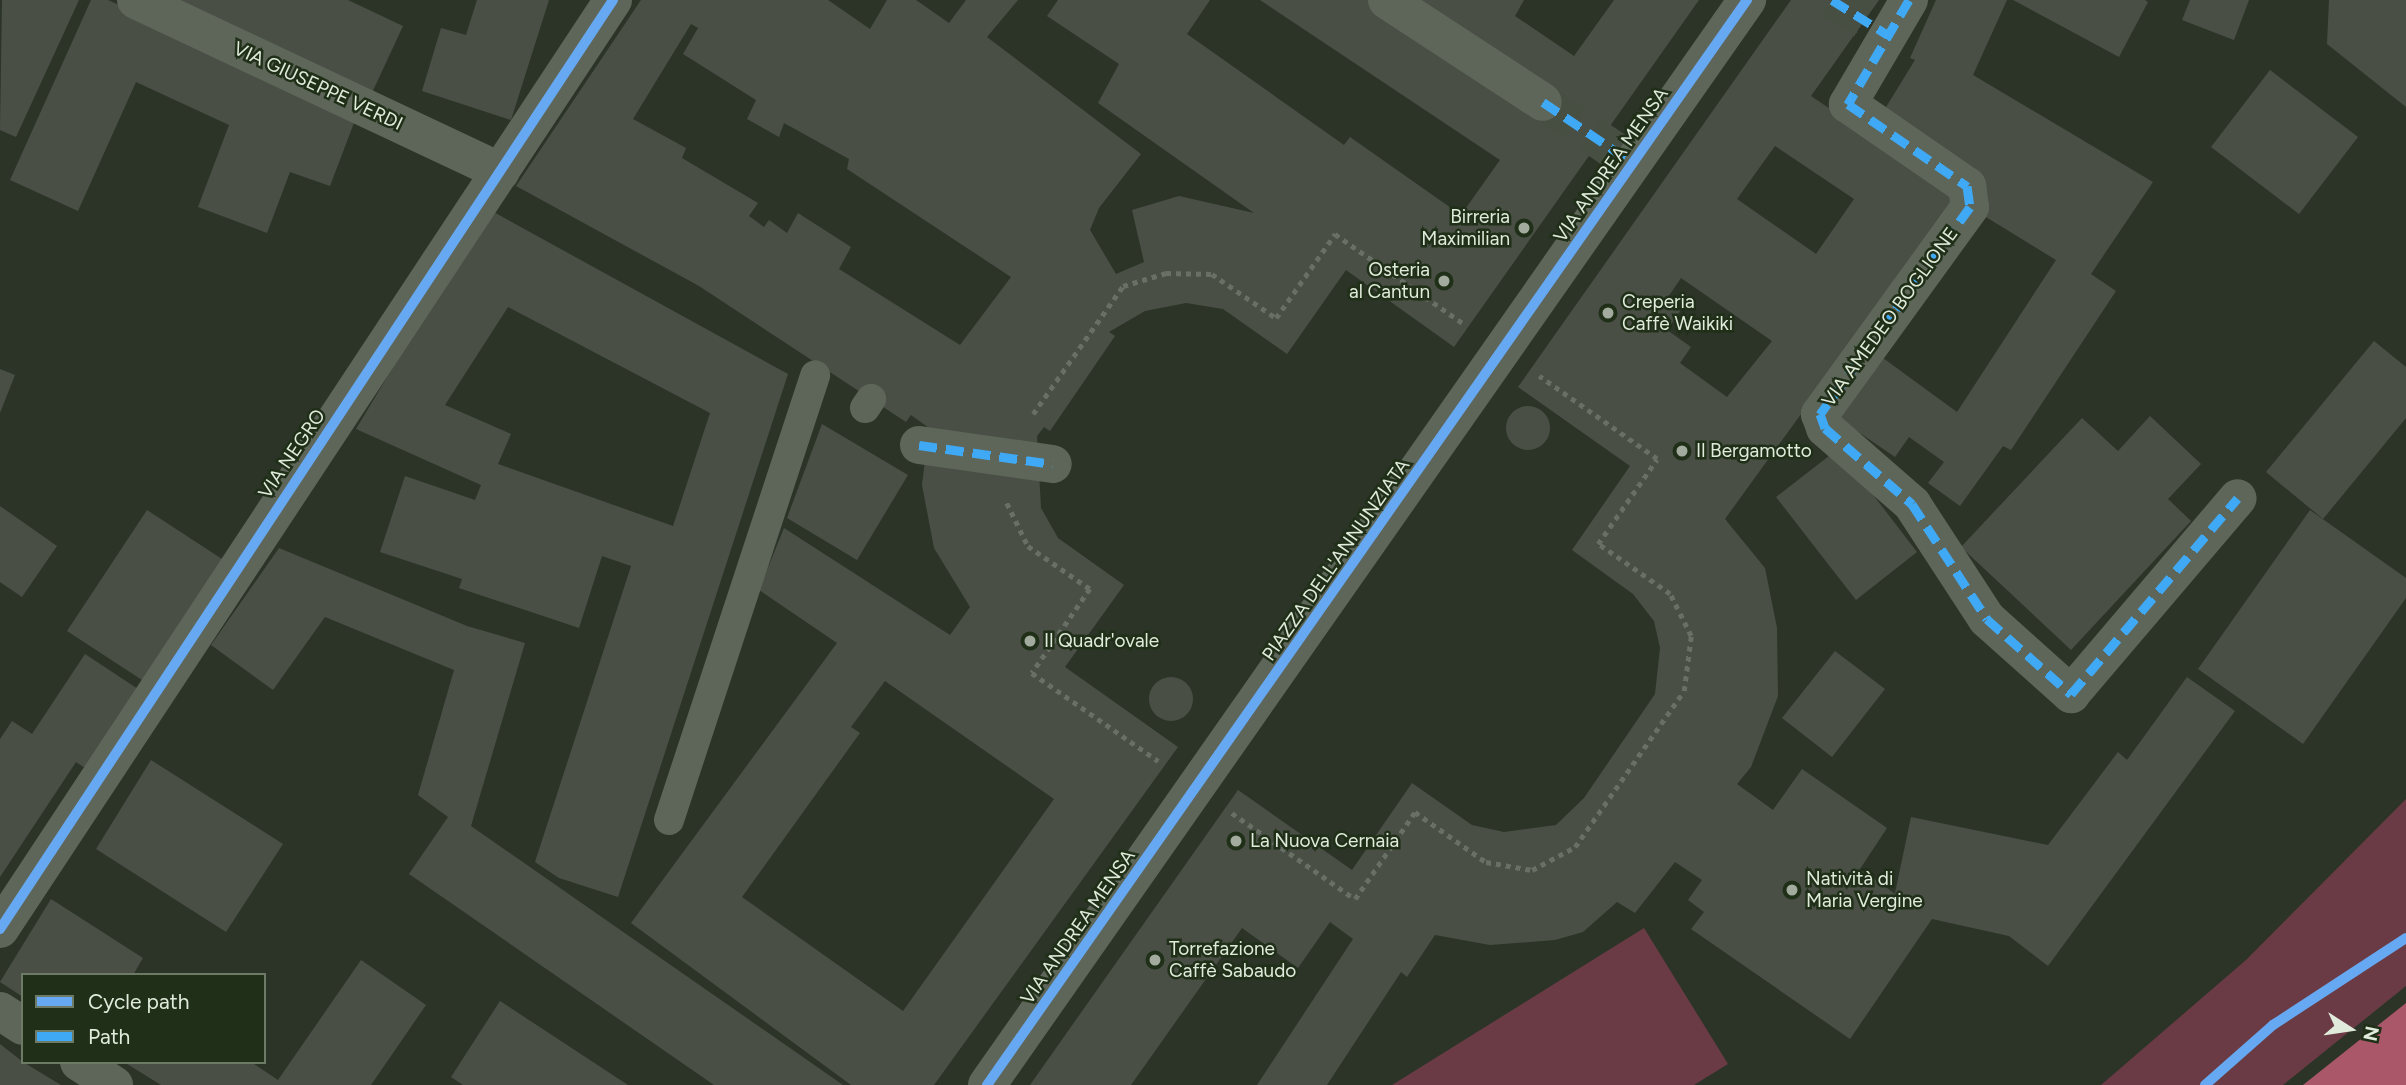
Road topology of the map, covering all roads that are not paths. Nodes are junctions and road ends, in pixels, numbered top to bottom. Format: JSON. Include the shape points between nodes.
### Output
{"nodes":[{"id":1,"x":136,"y":0,"type":"edge"},
{"id":2,"x":613,"y":0,"type":"edge"},
{"id":3,"x":1387,"y":0,"type":"edge"},
{"id":4,"x":1747,"y":0,"type":"edge"},
{"id":5,"x":1909,"y":0,"type":"edge"},
{"id":6,"x":1543,"y":102,"type":"tunnel mouth"},
{"id":7,"x":500,"y":172,"type":"junction"},
{"id":8,"x":1517,"y":360,"type":"joint"},
{"id":9,"x":815,"y":375,"type":"dead end"},
{"id":10,"x":919,"y":444,"type":"dead end"},
{"id":11,"x":1053,"y":464,"type":"dead end"},
{"id":12,"x":2238,"y":498,"type":"dead end"},
{"id":13,"x":1212,"y":798,"type":"joint"},
{"id":14,"x":668,"y":820,"type":"dead end"},
{"id":15,"x":0,"y":929,"type":"edge"},
{"id":16,"x":0,"y":1011,"type":"edge"},
{"id":17,"x":21,"y":1025,"type":"edge"},
{"id":18,"x":82,"y":1064,"type":"edge"},
{"id":19,"x":114,"y":1085,"type":"edge"},
{"id":20,"x":987,"y":1085,"type":"edge"}],
"edges":[{"from":1,"to":7,"type":"street","name":"VIA GIUSEPPE VERDI"},
{"from":2,"to":7,"type":"street","name":"VIA NEGRO"},
{"from":3,"to":6,"type":"street"},
{"from":4,"to":8,"type":"street","name":"VIA ANDREA MENSA"},
{"from":5,"to":12,"type":"street","name":"VIA AMEDEO BOGLIONE","via":[[1848,104],[1967,186],[1970,207],[1820,414],[1825,428],[1912,504],[1987,619],[2071,694]]},
{"from":7,"to":15,"type":"street","name":"VIA NEGRO"},
{"from":8,"to":13,"type":"street","name":"PIAZZA DELL'ANNUNZIATA"},
{"from":9,"to":14,"type":"lane"},
{"from":10,"to":11,"type":"street","via":[[1010,454]]},
{"from":13,"to":20,"type":"street","name":"VIA ANDREA MENSA"},
{"from":16,"to":17,"type":"street"},
{"from":18,"to":19,"type":"street"}]}
